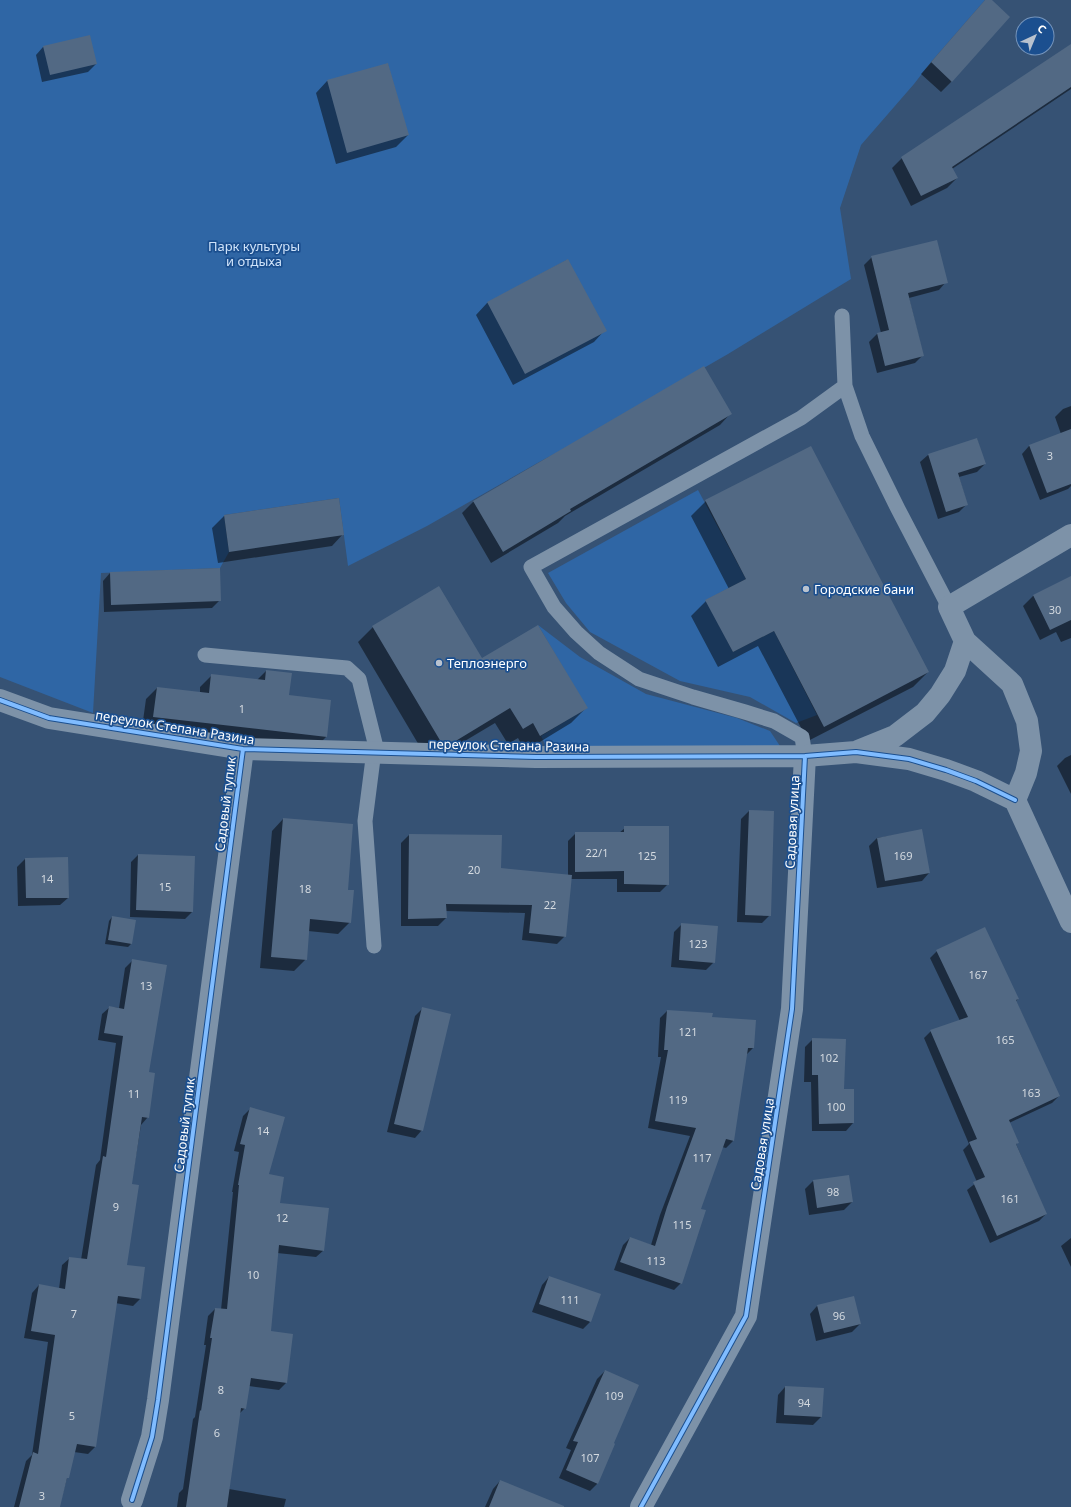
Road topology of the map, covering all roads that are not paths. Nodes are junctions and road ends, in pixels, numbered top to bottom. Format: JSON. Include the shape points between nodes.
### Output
{"nodes":[{"id":1,"x":842,"y":316,"type":"dead end"},
{"id":2,"x":845,"y":386,"type":"junction"},
{"id":3,"x":1071,"y":535,"type":"edge"},
{"id":4,"x":950,"y":607,"type":"junction"},
{"id":5,"x":966,"y":641,"type":"junction"},
{"id":6,"x":205,"y":655,"type":"dead end"},
{"id":7,"x":0,"y":700,"type":"edge"},
{"id":8,"x":243,"y":749,"type":"junction"},
{"id":9,"x":856,"y":752,"type":"junction"},
{"id":10,"x":374,"y":753,"type":"junction"},
{"id":11,"x":805,"y":756,"type":"junction"},
{"id":12,"x":1015,"y":800,"type":"junction"},
{"id":13,"x":1071,"y":922,"type":"edge"},
{"id":14,"x":374,"y":946,"type":"dead end"},
{"id":15,"x":132,"y":1500,"type":"dead end"},
{"id":16,"x":641,"y":1507,"type":"edge"}],
"edges":[{"from":1,"to":2,"type":"lane"},
{"from":2,"to":4,"type":"lane","via":[[862,436]]},
{"from":2,"to":11,"type":"lane","via":[[801,418],[531,567],[554,607],[599,653],[639,679],[774,721],[802,737]]},
{"from":3,"to":4,"type":"street"},
{"from":4,"to":5,"type":"street"},
{"from":5,"to":9,"type":"street","via":[[955,671],[925,713],[895,736]]},
{"from":5,"to":12,"type":"street","via":[[1012,684],[1027,721],[1031,751],[1026,773]]},
{"from":6,"to":10,"type":"lane","via":[[347,668],[359,679],[375,743]]},
{"from":7,"to":8,"type":"street","name":"переулок Степана Разина","via":[[49,718]]},
{"from":8,"to":10,"type":"street","name":"переулок Степана Разина"},
{"from":8,"to":15,"type":"street","name":"Садовый тупик","via":[[158,1400],[152,1437]]},
{"from":9,"to":11,"type":"street","name":"переулок Степана Разина"},
{"from":9,"to":12,"type":"street","name":"переулок Степана Разина","via":[[909,759],[946,770]]},
{"from":10,"to":11,"type":"street","name":"переулок Степана Разина","via":[[536,757]]},
{"from":10,"to":14,"type":"lane","via":[[365,821]]},
{"from":11,"to":16,"type":"street","name":"Садовая улица","via":[[792,1008],[746,1316]]},
{"from":12,"to":13,"type":"street"}]}
